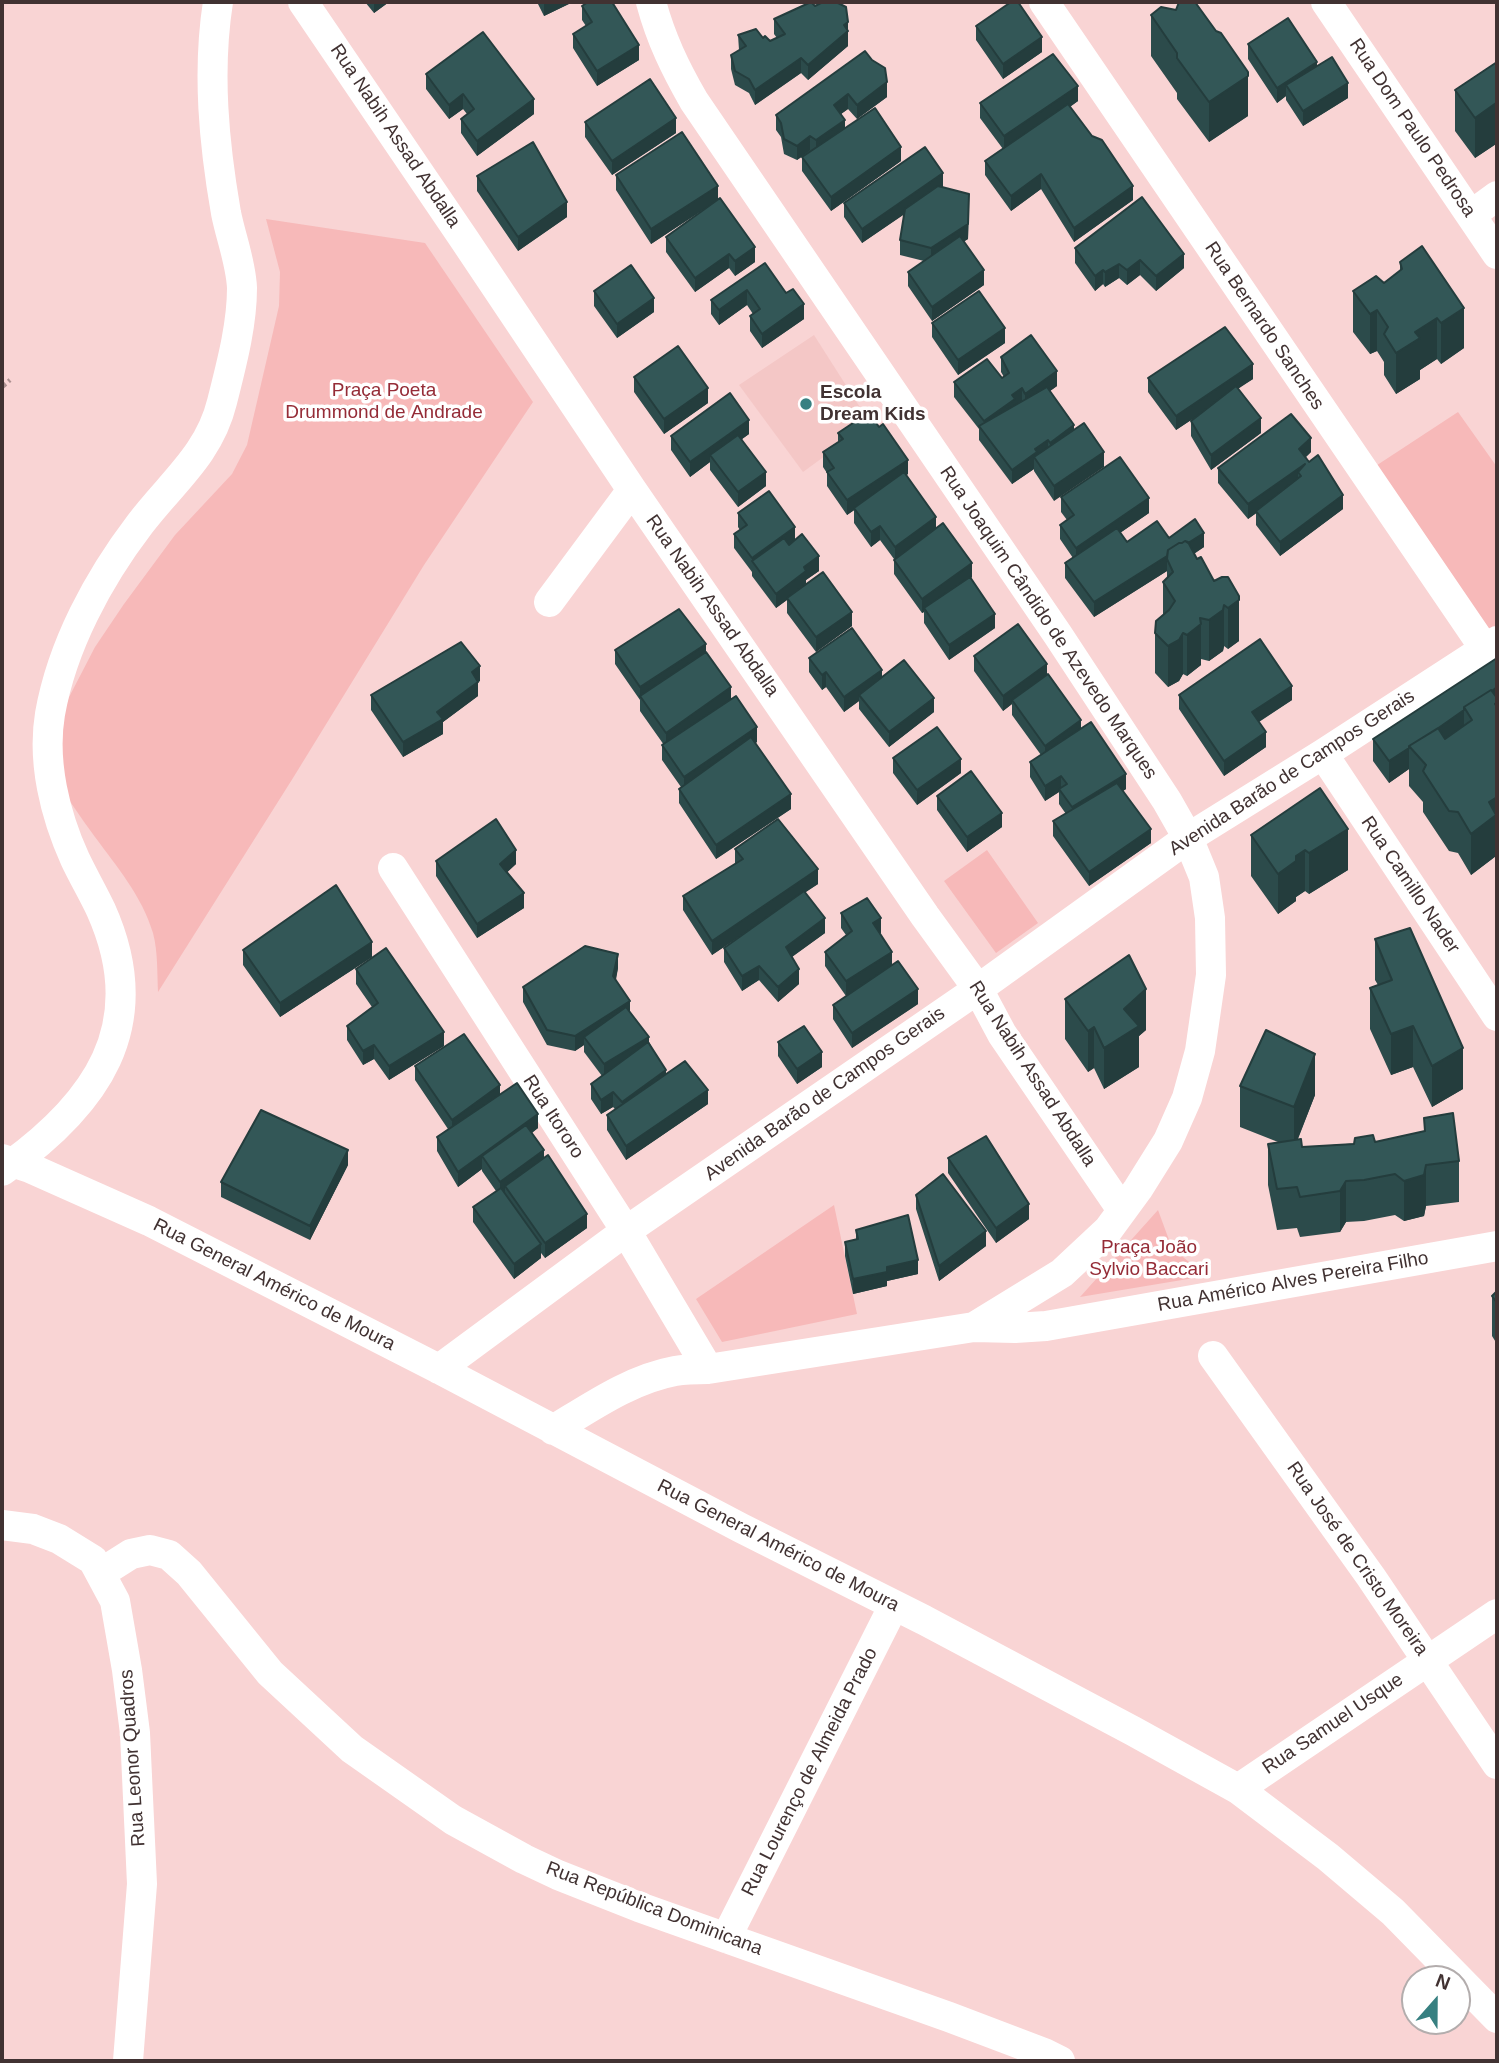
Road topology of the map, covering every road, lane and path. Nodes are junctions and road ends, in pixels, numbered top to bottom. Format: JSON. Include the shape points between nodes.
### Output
{"nodes":[{"id":1,"x":218,"y":2,"type":"edge"},
{"id":2,"x":303,"y":2,"type":"edge"},
{"id":3,"x":651,"y":2,"type":"edge"},
{"id":4,"x":1044,"y":2,"type":"edge"},
{"id":5,"x":1326,"y":2,"type":"edge"},
{"id":6,"x":1497,"y":196,"type":"edge"},
{"id":7,"x":1471,"y":215,"type":"junction"},
{"id":8,"x":1497,"y":254,"type":"edge"},
{"id":9,"x":10,"y":380,"type":"dead end"},
{"id":10,"x":2,"y":387,"type":"edge"},
{"id":11,"x":632,"y":490,"type":"junction"},
{"id":12,"x":550,"y":602,"type":"dead end"},
{"id":13,"x":1491,"y":645,"type":"edge"},
{"id":14,"x":1324,"y":754,"type":"junction"},
{"id":15,"x":1188,"y":838,"type":"junction"},
{"id":16,"x":393,"y":868,"type":"dead end"},
{"id":17,"x":978,"y":989,"type":"junction"},
{"id":18,"x":1497,"y":1016,"type":"edge"},
{"id":19,"x":6,"y":1165,"type":"edge"},
{"id":20,"x":1122,"y":1210,"type":"junction"},
{"id":21,"x":626,"y":1231,"type":"junction"},
{"id":22,"x":1497,"y":1246,"type":"edge"},
{"id":23,"x":1062,"y":1273,"type":"junction"},
{"id":24,"x":1089,"y":1317,"type":"junction"},
{"id":25,"x":974,"y":1327,"type":"junction"},
{"id":26,"x":1213,"y":1356,"type":"dead end"},
{"id":27,"x":439,"y":1369,"type":"junction"},
{"id":28,"x":708,"y":1369,"type":"junction"},
{"id":29,"x":553,"y":1430,"type":"junction"},
{"id":30,"x":2,"y":1525,"type":"edge"},
{"id":31,"x":101,"y":1573,"type":"junction"},
{"id":32,"x":894,"y":1605,"type":"junction"},
{"id":33,"x":1497,"y":1614,"type":"edge"},
{"id":34,"x":1427,"y":1660,"type":"junction"},
{"id":35,"x":1497,"y":1765,"type":"edge"},
{"id":36,"x":1238,"y":1789,"type":"junction"},
{"id":37,"x":726,"y":1938,"type":"junction"},
{"id":38,"x":1497,"y":2018,"type":"edge"},
{"id":39,"x":128,"y":2061,"type":"edge"},
{"id":40,"x":1060,"y":2061,"type":"edge"}],
"edges":[{"from":1,"to":19,"type":"street","via":[[212,94],[217,159],[242,285],[241,312],[221,406],[195,460],[141,523],[102,581],[65,656],[50,715],[49,765],[55,799],[73,856],[110,932],[122,994],[119,1025],[106,1061],[66,1118]]},
{"from":2,"to":11,"type":"street","name":"Rua Nabih Assad Abdalla"},
{"from":3,"to":15,"type":"street","name":"Rua Joaquim Cândido de Azevedo Marques","via":[[660,35],[694,102],[1058,635]]},
{"from":4,"to":13,"type":"street","name":"Rua Bernardo Sanches"},
{"from":5,"to":7,"type":"street","name":"Rua Dom Paulo Pedrosa"},
{"from":6,"to":7,"type":"street"},
{"from":7,"to":8,"type":"street","name":"Rua Dom Paulo Pedrosa"},
{"from":9,"to":10,"type":"path"},
{"from":11,"to":12,"type":"street"},
{"from":11,"to":17,"type":"street","name":"Rua Nabih Assad Abdalla"},
{"from":13,"to":14,"type":"street","name":"Avenida Barão de Campos Gerais"},
{"from":14,"to":15,"type":"street","name":"Avenida Barão de Campos Gerais"},
{"from":14,"to":18,"type":"street","name":"Rua Camillo Nader"},
{"from":15,"to":17,"type":"street","name":"Avenida Barão de Campos Gerais"},
{"from":15,"to":20,"type":"street","name":"Rua Joaquim Cândido de Azevedo Marques","via":[[1204,877],[1210,918],[1211,975],[1200,1051],[1168,1141]]},
{"from":16,"to":21,"type":"street","name":"Rua Itororo"},
{"from":17,"to":20,"type":"street","name":"Rua Nabih Assad Abdalla","via":[[1002,1034]]},
{"from":17,"to":21,"type":"street","name":"Avenida Barão de Campos Gerais"},
{"from":19,"to":27,"type":"street","name":"Rua General Américo de Moura","via":[[30,1168],[149,1221]]},
{"from":20,"to":23,"type":"street","name":"Rua Joaquim Cândido de Azevedo Marques","via":[[1108,1230]]},
{"from":21,"to":27,"type":"street","name":"Avenida Barão de Campos Gerais"},
{"from":21,"to":28,"type":"street","name":"Rua Itororo"},
{"from":22,"to":24,"type":"street","name":"Rua Américo Alves Pereira Filho"},
{"from":23,"to":24,"type":"street","via":[[1067,1299]]},
{"from":23,"to":25,"type":"street","name":"Rua Joaquim Cândido de Azevedo Marques"},
{"from":24,"to":25,"type":"street","name":"Rua Joaquim Cândido de Azevedo Marques","via":[[1046,1326]]},
{"from":25,"to":28,"type":"street","name":"Rua Joaquim Cândido de Azevedo Marques"},
{"from":26,"to":34,"type":"street","name":"Rua José de Cristo Moreira"},
{"from":27,"to":29,"type":"street","name":"Rua General Américo de Moura"},
{"from":28,"to":29,"type":"street","name":"Rua Joaquim Cândido de Azevedo Marques","via":[[674,1371],[640,1382]]},
{"from":29,"to":32,"type":"street","name":"Rua General Américo de Moura"},
{"from":30,"to":31,"type":"street","name":"Rua Leonor Quadros","via":[[33,1528],[59,1539],[93,1560]]},
{"from":31,"to":37,"type":"street","name":"Rua República Dominicana","via":[[141,1552],[169,1556],[189,1573],[270,1673],[352,1749],[402,1786],[453,1820],[546,1870]]},
{"from":31,"to":39,"type":"street","name":"Rua Leonor Quadros","via":[[115,1601],[135,1734],[142,1884]]},
{"from":32,"to":36,"type":"street","name":"Rua General Américo de Moura"},
{"from":32,"to":37,"type":"street","name":"Rua Lourenço de Almeida Prado"},
{"from":33,"to":34,"type":"street","name":"Rua Samuel Usque"},
{"from":34,"to":35,"type":"street","name":"Rua José de Cristo Moreira"},
{"from":34,"to":36,"type":"street","name":"Rua Samuel Usque"},
{"from":36,"to":38,"type":"street","name":"Rua General Américo de Moura","via":[[1394,1912]]},
{"from":37,"to":40,"type":"street","name":"Rua República Dominicana"}]}
